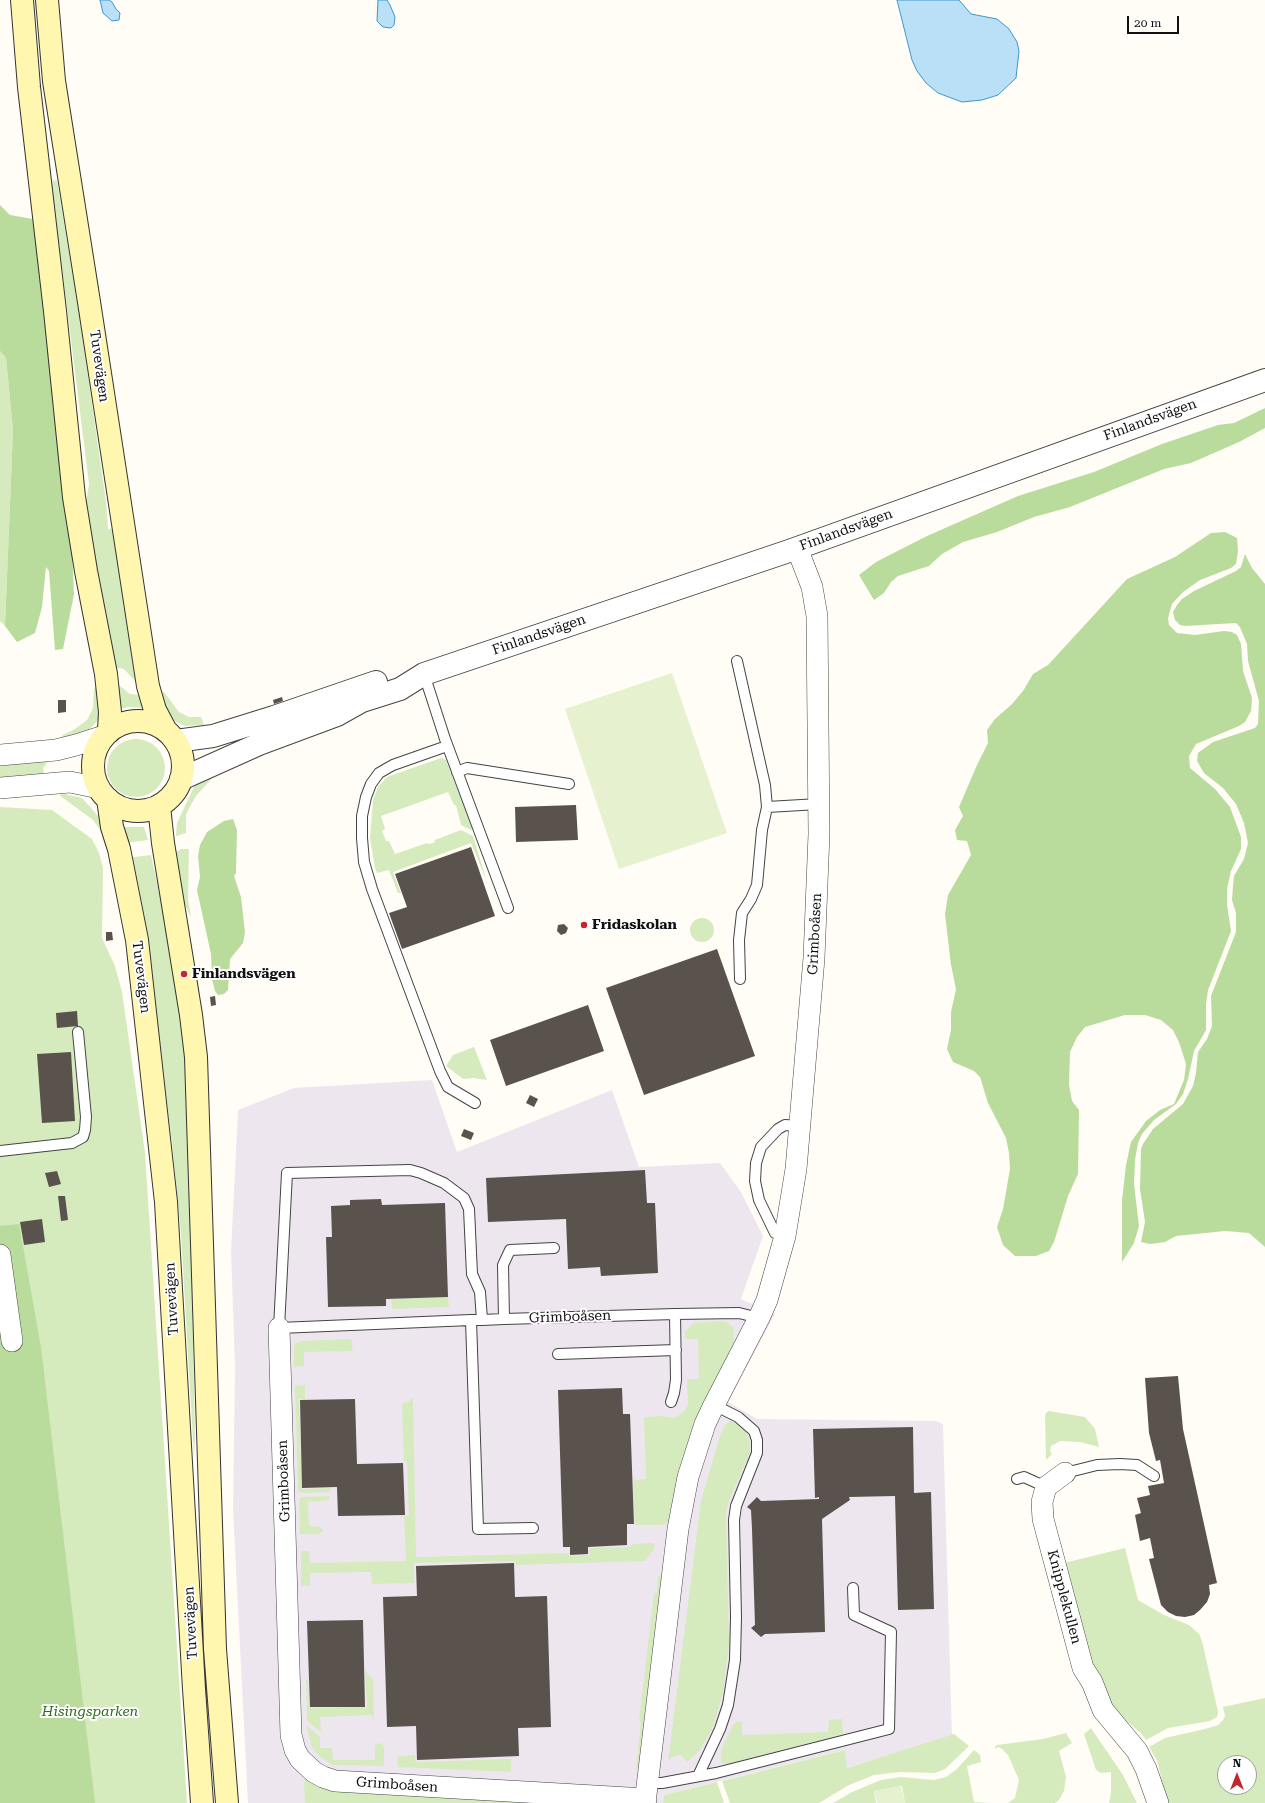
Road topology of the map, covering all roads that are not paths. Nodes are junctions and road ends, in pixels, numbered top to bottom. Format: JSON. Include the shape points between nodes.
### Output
{"nodes":[{"id":1,"x":22,"y":0,"type":"edge"},
{"id":2,"x":47,"y":0,"type":"edge"},
{"id":3,"x":1265,"y":380,"type":"edge"},
{"id":4,"x":797,"y":548,"type":"junction"},
{"id":5,"x":737,"y":661,"type":"dead end"},
{"id":6,"x":424,"y":674,"type":"junction"},
{"id":7,"x":106,"y":733,"type":"junction"},
{"id":8,"x":171,"y":735,"type":"junction"},
{"id":9,"x":447,"y":746,"type":"junction"},
{"id":10,"x":0,"y":755,"type":"edge"},
{"id":11,"x":457,"y":772,"type":"junction"},
{"id":12,"x":181,"y":779,"type":"junction"},
{"id":13,"x":569,"y":784,"type":"dead end"},
{"id":14,"x":0,"y":788,"type":"edge"},
{"id":15,"x":103,"y":793,"type":"junction"},
{"id":16,"x":819,"y":804,"type":"junction"},
{"id":17,"x":159,"y":806,"type":"junction"},
{"id":18,"x":766,"y":807,"type":"junction"},
{"id":19,"x":508,"y":908,"type":"dead end"},
{"id":20,"x":740,"y":979,"type":"dead end"},
{"id":21,"x":78,"y":1032,"type":"dead end"},
{"id":22,"x":475,"y":1103,"type":"dead end"},
{"id":23,"x":800,"y":1126,"type":"junction"},
{"id":24,"x":0,"y":1151,"type":"edge"},
{"id":25,"x":785,"y":1236,"type":"junction"},
{"id":26,"x":554,"y":1248,"type":"dead end"},
{"id":27,"x":0,"y":1255,"type":"edge"},
{"id":28,"x":674,"y":1314,"type":"junction"},
{"id":29,"x":759,"y":1318,"type":"junction"},
{"id":30,"x":504,"y":1319,"type":"junction"},
{"id":31,"x":477,"y":1320,"type":"junction"},
{"id":32,"x":279,"y":1328,"type":"junction"},
{"id":33,"x":12,"y":1341,"type":"dead end"},
{"id":34,"x":676,"y":1350,"type":"junction"},
{"id":35,"x":558,"y":1354,"type":"dead end"},
{"id":36,"x":671,"y":1402,"type":"dead end"},
{"id":37,"x":714,"y":1405,"type":"junction"},
{"id":38,"x":1065,"y":1473,"type":"joint"},
{"id":39,"x":1154,"y":1476,"type":"dead end"},
{"id":40,"x":1017,"y":1479,"type":"dead end"},
{"id":41,"x":1046,"y":1487,"type":"junction"},
{"id":42,"x":533,"y":1528,"type":"dead end"},
{"id":43,"x":853,"y":1588,"type":"dead end"},
{"id":44,"x":698,"y":1776,"type":"junction"},
{"id":45,"x":646,"y":1795,"type":"edge"},
{"id":46,"x":202,"y":1803,"type":"edge"},
{"id":47,"x":227,"y":1803,"type":"edge"},
{"id":48,"x":1158,"y":1803,"type":"edge"}],
"edges":[{"from":1,"to":7,"type":"main road","name":"Tuvevägen","via":[[29,87],[74,497],[106,674],[110,712]]},
{"from":2,"to":8,"type":"main road","name":"Tuvevägen","via":[[54,81],[146,679],[155,710]]},
{"from":3,"to":4,"type":"street","name":"Finlandsvägen"},
{"from":4,"to":6,"type":"street","name":"Finlandsvägen"},
{"from":4,"to":16,"type":"street","name":"Grimboåsen","via":[[812,587],[817,616]]},
{"from":5,"to":18,"type":"lane","via":[[765,785]]},
{"from":6,"to":8,"type":"street","name":"Finlandsvägen","via":[[394,675],[274,718],[213,736]]},
{"from":6,"to":9,"type":"lane"},
{"from":6,"to":12,"type":"street","name":"Finlandsvägen","via":[[400,690],[362,701],[337,715],[259,744]]},
{"from":7,"to":8,"type":"main road","via":[[124,722],[137,720],[150,722]]},
{"from":7,"to":10,"type":"street","via":[[56,750]]},
{"from":7,"to":15,"type":"main road","name":"Tuvevägen","via":[[93,761],[93,770]]},
{"from":8,"to":12,"type":"main road","name":"Tuvevägen","via":[[183,762]]},
{"from":9,"to":11,"type":"lane"},
{"from":9,"to":22,"type":"lane","via":[[393,765],[379,773],[366,797],[362,816],[362,838],[364,862],[372,889],[440,1072],[448,1087]]},
{"from":11,"to":13,"type":"lane","via":[[467,768]]},
{"from":11,"to":19,"type":"lane"},
{"from":12,"to":17,"type":"main road","name":"Tuvevägen","via":[[170,798]]},
{"from":14,"to":15,"type":"street","via":[[70,782]]},
{"from":15,"to":17,"type":"main road","via":[[119,807],[146,810]]},
{"from":15,"to":46,"type":"main road","name":"Tuvevägen","via":[[119,849],[137,940],[166,1202]]},
{"from":16,"to":18,"type":"lane"},
{"from":16,"to":23,"type":"street","name":"Grimboåsen","via":[[814,958]]},
{"from":17,"to":47,"type":"main road","name":"Tuvevägen","via":[[196,1057],[215,1649]]},
{"from":18,"to":20,"type":"lane","via":[[757,885],[742,913],[739,940]]},
{"from":21,"to":24,"type":"lane","via":[[86,1117],[83,1137],[72,1143]]},
{"from":23,"to":25,"type":"street","name":"Grimboåsen"},
{"from":23,"to":25,"type":"lane","via":[[785,1125],[778,1129],[761,1147],[756,1163],[755,1182],[759,1200],[776,1233]]},
{"from":25,"to":29,"type":"street","name":"Grimboåsen"},
{"from":26,"to":30,"type":"lane","via":[[510,1250],[504,1265]]},
{"from":27,"to":33,"type":"street"},
{"from":28,"to":29,"type":"lane","name":"Grimboåsen","via":[[740,1313]]},
{"from":28,"to":30,"type":"lane","name":"Grimboåsen"},
{"from":28,"to":34,"type":"lane"},
{"from":29,"to":37,"type":"street","name":"Grimboåsen"},
{"from":30,"to":31,"type":"lane","name":"Grimboåsen"},
{"from":31,"to":32,"type":"lane","name":"Grimboåsen"},
{"from":31,"to":32,"type":"lane","via":[[480,1292],[472,1274],[469,1209],[464,1198],[421,1172],[410,1170],[287,1173]]},
{"from":31,"to":42,"type":"lane","via":[[478,1529]]},
{"from":32,"to":45,"type":"street","name":"Grimboåsen","via":[[291,1735],[300,1759],[314,1772],[335,1781]]},
{"from":34,"to":35,"type":"lane"},
{"from":34,"to":36,"type":"lane","via":[[675,1387]]},
{"from":37,"to":44,"type":"lane","via":[[738,1416],[754,1431],[757,1454],[736,1506],[734,1520],[735,1664],[728,1705],[720,1730]]},
{"from":37,"to":45,"type":"street","name":"Grimboåsen","via":[[705,1424],[688,1477],[681,1508]]},
{"from":38,"to":39,"type":"lane","via":[[1097,1465],[1120,1464],[1137,1465]]},
{"from":38,"to":41,"type":"street"},
{"from":40,"to":41,"type":"lane","via":[[1024,1477]]},
{"from":41,"to":48,"type":"street","name":"Knipplekullen","via":[[1042,1502],[1043,1519],[1083,1668],[1092,1682],[1103,1710],[1137,1751]]},
{"from":43,"to":44,"type":"lane","via":[[854,1615],[891,1632],[889,1729]]},
{"from":44,"to":45,"type":"lane","via":[[662,1783]]}]}
